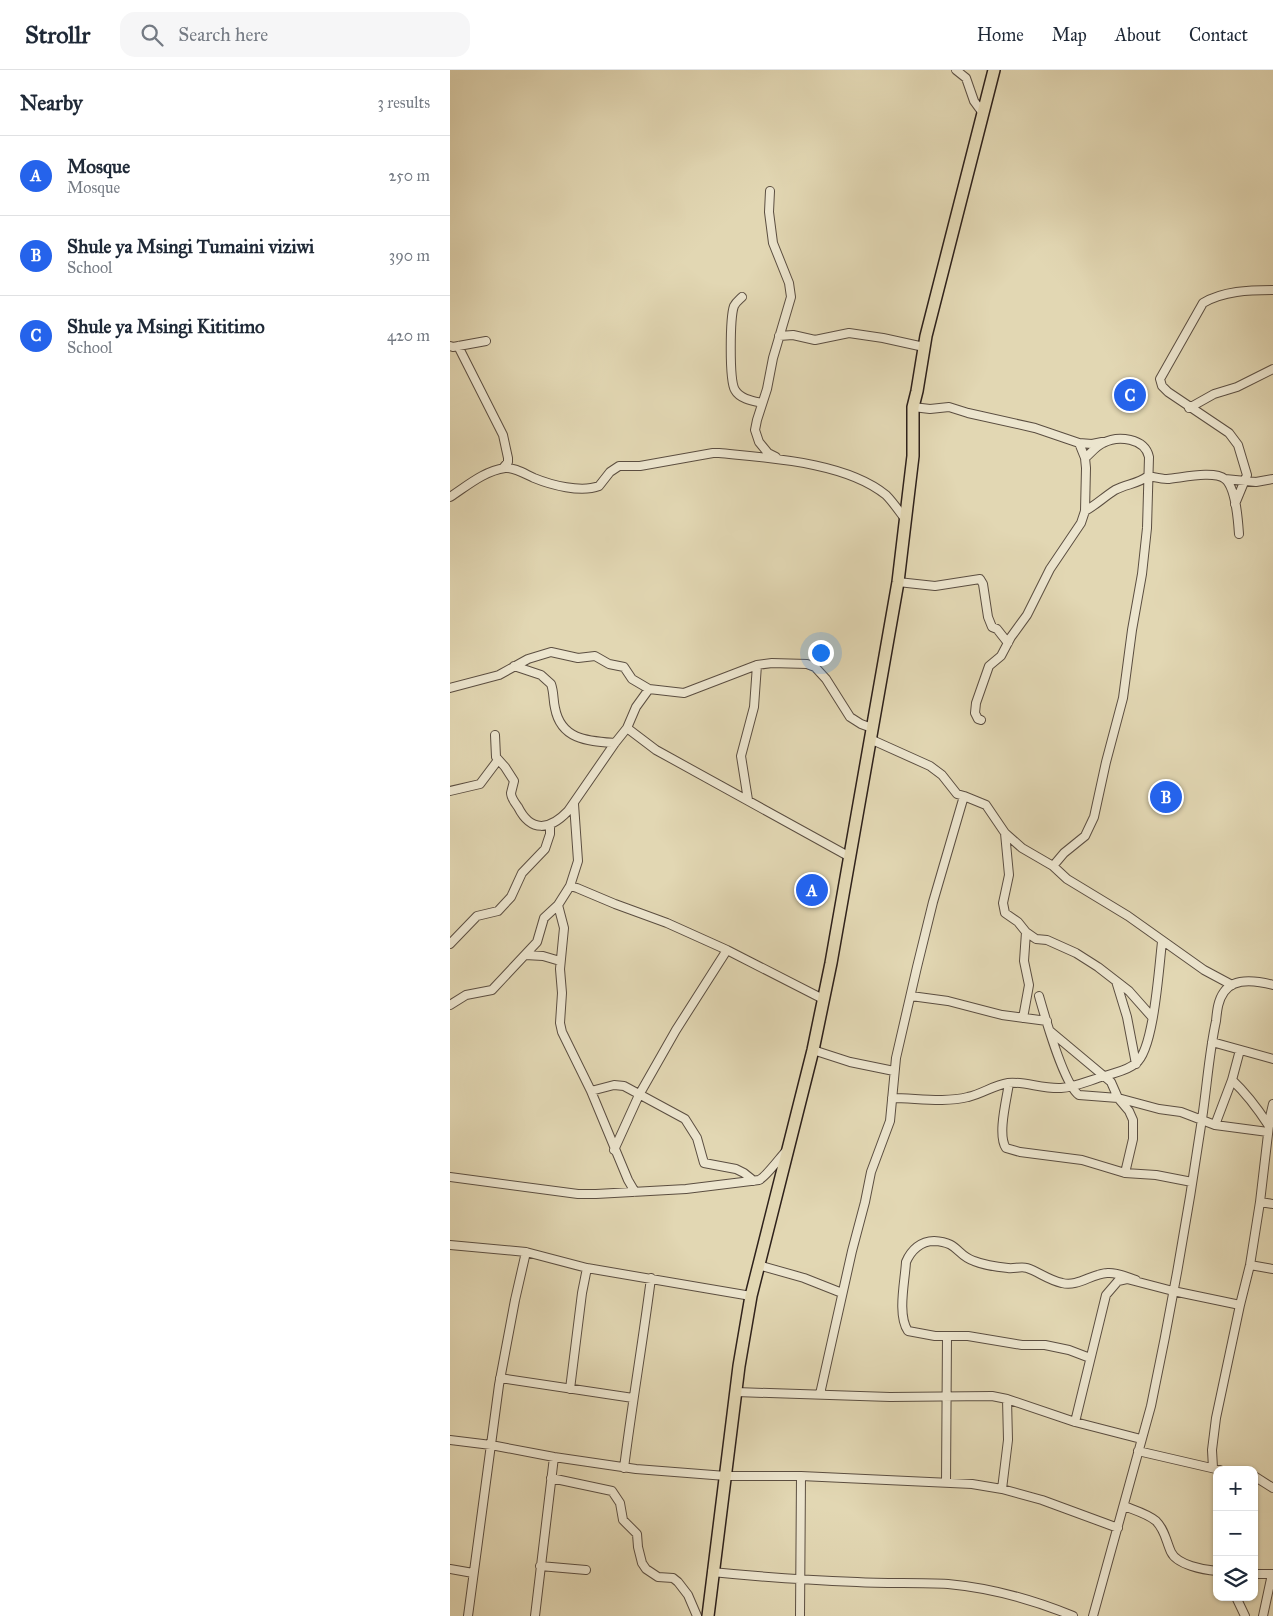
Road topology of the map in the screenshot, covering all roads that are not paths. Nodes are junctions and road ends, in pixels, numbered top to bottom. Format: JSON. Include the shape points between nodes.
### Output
{"nodes":[{"id":1,"x":956,"y":70,"type":"edge"},
{"id":2,"x":994,"y":70,"type":"edge"},
{"id":3,"x":982,"y":112,"type":"junction"},
{"id":4,"x":770,"y":191,"type":"dead end"},
{"id":5,"x":1273,"y":290,"type":"edge"},
{"id":6,"x":742,"y":298,"type":"dead end"},
{"id":7,"x":779,"y":336,"type":"junction"},
{"id":8,"x":486,"y":341,"type":"dead end"},
{"id":9,"x":454,"y":346,"type":"edge"},
{"id":10,"x":924,"y":347,"type":"junction"},
{"id":11,"x":1273,"y":369,"type":"edge"},
{"id":12,"x":762,"y":403,"type":"junction"},
{"id":13,"x":913,"y":407,"type":"junction"},
{"id":14,"x":1189,"y":408,"type":"junction"},
{"id":15,"x":1104,"y":442,"type":"junction"},
{"id":16,"x":1079,"y":443,"type":"junction"},
{"id":17,"x":777,"y":458,"type":"junction"},
{"id":18,"x":1085,"y":458,"type":"junction"},
{"id":19,"x":504,"y":468,"type":"junction"},
{"id":20,"x":1148,"y":476,"type":"junction"},
{"id":21,"x":1225,"y":479,"type":"junction"},
{"id":22,"x":1273,"y":479,"type":"edge"},
{"id":23,"x":1245,"y":481,"type":"junction"},
{"id":24,"x":450,"y":497,"type":"edge"},
{"id":25,"x":1235,"y":504,"type":"junction"},
{"id":26,"x":1084,"y":511,"type":"junction"},
{"id":27,"x":905,"y":519,"type":"junction"},
{"id":28,"x":1239,"y":534,"type":"dead end"},
{"id":29,"x":898,"y":582,"type":"junction"},
{"id":30,"x":1008,"y":643,"type":"junction"},
{"id":31,"x":757,"y":665,"type":"junction"},
{"id":32,"x":514,"y":666,"type":"junction"},
{"id":33,"x":450,"y":688,"type":"edge"},
{"id":34,"x":649,"y":689,"type":"junction"},
{"id":35,"x":981,"y":720,"type":"dead end"},
{"id":36,"x":627,"y":728,"type":"junction"},
{"id":37,"x":871,"y":733,"type":"junction"},
{"id":38,"x":495,"y":735,"type":"dead end"},
{"id":39,"x":615,"y":743,"type":"junction"},
{"id":40,"x":498,"y":760,"type":"junction"},
{"id":41,"x":450,"y":791,"type":"edge"},
{"id":42,"x":964,"y":796,"type":"junction"},
{"id":43,"x":748,"y":800,"type":"junction"},
{"id":44,"x":574,"y":804,"type":"junction"},
{"id":45,"x":550,"y":825,"type":"junction"},
{"id":46,"x":1005,"y":833,"type":"junction"},
{"id":47,"x":850,"y":857,"type":"junction"},
{"id":48,"x":1053,"y":866,"type":"junction"},
{"id":49,"x":570,"y":886,"type":"junction"},
{"id":50,"x":558,"y":905,"type":"junction"},
{"id":51,"x":1026,"y":932,"type":"junction"},
{"id":52,"x":1162,"y":942,"type":"junction"},
{"id":53,"x":450,"y":944,"type":"edge"},
{"id":54,"x":727,"y":950,"type":"junction"},
{"id":55,"x":525,"y":955,"type":"junction"},
{"id":56,"x":560,"y":961,"type":"junction"},
{"id":57,"x":1116,"y":981,"type":"junction"},
{"id":58,"x":1232,"y":985,"type":"junction"},
{"id":59,"x":1273,"y":985,"type":"edge"},
{"id":60,"x":911,"y":996,"type":"junction"},
{"id":61,"x":1039,"y":996,"type":"dead end"},
{"id":62,"x":823,"y":999,"type":"junction"},
{"id":63,"x":450,"y":1005,"type":"edge"},
{"id":64,"x":1152,"y":1017,"type":"junction"},
{"id":65,"x":1023,"y":1018,"type":"junction"},
{"id":66,"x":1047,"y":1021,"type":"junction"},
{"id":67,"x":1050,"y":1031,"type":"junction"},
{"id":68,"x":1212,"y":1042,"type":"junction"},
{"id":69,"x":813,"y":1050,"type":"junction"},
{"id":70,"x":1240,"y":1050,"type":"junction"},
{"id":71,"x":1273,"y":1059,"type":"edge"},
{"id":72,"x":1136,"y":1064,"type":"junction"},
{"id":73,"x":894,"y":1071,"type":"junction"},
{"id":74,"x":1122,"y":1071,"type":"junction"},
{"id":75,"x":1104,"y":1076,"type":"junction"},
{"id":76,"x":1232,"y":1080,"type":"junction"},
{"id":77,"x":1009,"y":1082,"type":"junction"},
{"id":78,"x":1070,"y":1087,"type":"junction"},
{"id":79,"x":591,"y":1091,"type":"junction"},
{"id":80,"x":1117,"y":1094,"type":"junction"},
{"id":81,"x":639,"y":1095,"type":"junction"},
{"id":82,"x":892,"y":1098,"type":"junction"},
{"id":83,"x":1273,"y":1104,"type":"edge"},
{"id":84,"x":1202,"y":1121,"type":"junction"},
{"id":85,"x":1215,"y":1125,"type":"junction"},
{"id":86,"x":1269,"y":1129,"type":"junction"},
{"id":87,"x":788,"y":1148,"type":"junction"},
{"id":88,"x":614,"y":1150,"type":"junction"},
{"id":89,"x":1125,"y":1173,"type":"junction"},
{"id":90,"x":450,"y":1177,"type":"edge"},
{"id":91,"x":754,"y":1181,"type":"junction"},
{"id":92,"x":1192,"y":1182,"type":"junction"},
{"id":93,"x":635,"y":1192,"type":"junction"},
{"id":94,"x":1260,"y":1202,"type":"junction"},
{"id":95,"x":1273,"y":1204,"type":"edge"},
{"id":96,"x":450,"y":1245,"type":"edge"},
{"id":97,"x":526,"y":1252,"type":"junction"},
{"id":98,"x":758,"y":1265,"type":"junction"},
{"id":99,"x":1250,"y":1265,"type":"junction"},
{"id":100,"x":587,"y":1268,"type":"junction"},
{"id":101,"x":1273,"y":1269,"type":"edge"},
{"id":102,"x":651,"y":1278,"type":"junction"},
{"id":103,"x":1136,"y":1280,"type":"junction"},
{"id":104,"x":1173,"y":1291,"type":"junction"},
{"id":105,"x":842,"y":1294,"type":"junction"},
{"id":106,"x":751,"y":1296,"type":"junction"},
{"id":107,"x":1240,"y":1304,"type":"junction"},
{"id":108,"x":947,"y":1336,"type":"junction"},
{"id":109,"x":1090,"y":1358,"type":"junction"},
{"id":110,"x":500,"y":1378,"type":"junction"},
{"id":111,"x":570,"y":1389,"type":"junction"},
{"id":112,"x":736,"y":1392,"type":"junction"},
{"id":113,"x":820,"y":1394,"type":"junction"},
{"id":114,"x":947,"y":1396,"type":"junction"},
{"id":115,"x":633,"y":1398,"type":"junction"},
{"id":116,"x":1007,"y":1399,"type":"junction"},
{"id":117,"x":1075,"y":1422,"type":"junction"},
{"id":118,"x":1141,"y":1439,"type":"junction"},
{"id":119,"x":450,"y":1440,"type":"edge"},
{"id":120,"x":491,"y":1445,"type":"junction"},
{"id":121,"x":1138,"y":1451,"type":"junction"},
{"id":122,"x":554,"y":1457,"type":"junction"},
{"id":123,"x":1216,"y":1466,"type":"edge"},
{"id":124,"x":624,"y":1468,"type":"junction"},
{"id":125,"x":1213,"y":1468,"type":"edge"},
{"id":126,"x":726,"y":1476,"type":"junction"},
{"id":127,"x":801,"y":1476,"type":"junction"},
{"id":128,"x":551,"y":1478,"type":"junction"},
{"id":129,"x":1258,"y":1479,"type":"edge"},
{"id":130,"x":946,"y":1482,"type":"junction"},
{"id":131,"x":1273,"y":1488,"type":"edge"},
{"id":132,"x":1002,"y":1490,"type":"junction"},
{"id":133,"x":1124,"y":1506,"type":"junction"},
{"id":134,"x":1118,"y":1528,"type":"junction"},
{"id":135,"x":540,"y":1566,"type":"junction"},
{"id":136,"x":450,"y":1569,"type":"edge"},
{"id":137,"x":586,"y":1570,"type":"dead end"},
{"id":138,"x":1213,"y":1570,"type":"edge"},
{"id":139,"x":712,"y":1572,"type":"junction"},
{"id":140,"x":473,"y":1573,"type":"junction"},
{"id":141,"x":1258,"y":1574,"type":"edge"},
{"id":142,"x":1272,"y":1574,"type":"edge"},
{"id":143,"x":800,"y":1580,"type":"junction"},
{"id":144,"x":1238,"y":1601,"type":"edge"},
{"id":145,"x":1243,"y":1614,"type":"edge"},
{"id":146,"x":468,"y":1616,"type":"edge"},
{"id":147,"x":535,"y":1616,"type":"edge"},
{"id":148,"x":697,"y":1616,"type":"edge"},
{"id":149,"x":708,"y":1616,"type":"edge"},
{"id":150,"x":800,"y":1616,"type":"edge"},
{"id":151,"x":1073,"y":1616,"type":"edge"},
{"id":152,"x":1093,"y":1616,"type":"edge"},
{"id":153,"x":1263,"y":1616,"type":"edge"}],
"edges":[{"from":1,"to":3,"type":"street","via":[[966,78],[974,101]]},
{"from":2,"to":3,"type":"highway"},
{"from":3,"to":10,"type":"highway"},
{"from":4,"to":7,"type":"street","via":[[773,243],[791,293]]},
{"from":5,"to":14,"type":"street","via":[[1214,296],[1202,303],[1160,379],[1162,386]]},
{"from":6,"to":12,"type":"street","via":[[734,309],[732,380],[739,395]]},
{"from":7,"to":10,"type":"street","via":[[793,335],[815,340],[849,333]]},
{"from":7,"to":12,"type":"street"},
{"from":8,"to":9,"type":"street"},
{"from":9,"to":19,"type":"street","via":[[503,435],[508,458]]},
{"from":10,"to":13,"type":"highway"},
{"from":11,"to":14,"type":"street"},
{"from":12,"to":17,"type":"street","via":[[756,436],[764,449]]},
{"from":13,"to":16,"type":"street","via":[[949,407],[1035,428]]},
{"from":13,"to":27,"type":"highway","via":[[913,456]]},
{"from":14,"to":23,"type":"street","via":[[1234,439],[1246,470]]},
{"from":15,"to":16,"type":"street"},
{"from":15,"to":18,"type":"street"},
{"from":15,"to":20,"type":"street","via":[[1131,440],[1144,446],[1149,457]]},
{"from":16,"to":18,"type":"street"},
{"from":17,"to":19,"type":"street","via":[[713,453],[640,466],[619,466],[599,486],[584,489],[550,485]]},
{"from":17,"to":27,"type":"street","via":[[862,480],[887,496]]},
{"from":18,"to":26,"type":"street"},
{"from":19,"to":24,"type":"street","via":[[486,474]]},
{"from":20,"to":21,"type":"street","via":[[1166,479],[1214,475]]},
{"from":20,"to":26,"type":"street","via":[[1141,482],[1116,489],[1096,506]]},
{"from":20,"to":48,"type":"street","via":[[1142,574],[1123,698],[1094,817],[1084,836]]},
{"from":21,"to":23,"type":"street"},
{"from":21,"to":25,"type":"street"},
{"from":22,"to":23,"type":"street"},
{"from":23,"to":25,"type":"street"},
{"from":25,"to":28,"type":"street"},
{"from":26,"to":30,"type":"street","via":[[1077,530],[1050,569],[1027,615]]},
{"from":27,"to":29,"type":"highway"},
{"from":29,"to":30,"type":"street","via":[[935,586],[980,579],[988,618]]},
{"from":29,"to":37,"type":"highway"},
{"from":30,"to":35,"type":"street","via":[[1002,656],[989,666],[984,678],[976,708],[976,716]]},
{"from":31,"to":34,"type":"street","via":[[684,692]]},
{"from":31,"to":37,"type":"street","via":[[799,663],[815,667],[850,717]]},
{"from":31,"to":43,"type":"street","via":[[754,707],[741,756]]},
{"from":32,"to":33,"type":"street","via":[[499,675]]},
{"from":32,"to":34,"type":"street","via":[[551,652],[578,658],[595,656],[609,664],[624,667],[632,679]]},
{"from":32,"to":39,"type":"street","via":[[541,675],[552,684],[558,720],[569,733]]},
{"from":34,"to":36,"type":"street"},
{"from":36,"to":39,"type":"street"},
{"from":36,"to":43,"type":"street","via":[[656,750]]},
{"from":37,"to":42,"type":"street","via":[[942,774],[956,794]]},
{"from":37,"to":47,"type":"highway"},
{"from":38,"to":40,"type":"street"},
{"from":39,"to":44,"type":"street"},
{"from":40,"to":41,"type":"street","via":[[480,784]]},
{"from":40,"to":45,"type":"street","via":[[514,781],[511,794],[522,815],[534,825]]},
{"from":42,"to":46,"type":"street","via":[[986,805]]},
{"from":42,"to":60,"type":"street","via":[[933,902]]},
{"from":43,"to":47,"type":"street"},
{"from":44,"to":45,"type":"street","via":[[562,818]]},
{"from":44,"to":49,"type":"street","via":[[578,861]]},
{"from":45,"to":53,"type":"street","via":[[545,849],[522,872],[511,897],[498,911],[477,916]]},
{"from":46,"to":48,"type":"street","via":[[1022,848]]},
{"from":46,"to":51,"type":"street","via":[[1009,875],[1003,903],[1005,913]]},
{"from":47,"to":62,"type":"highway"},
{"from":48,"to":52,"type":"street","via":[[1067,879],[1128,916]]},
{"from":49,"to":50,"type":"street"},
{"from":49,"to":54,"type":"street"},
{"from":50,"to":55,"type":"street","via":[[544,918],[537,942]]},
{"from":50,"to":56,"type":"street","via":[[564,928]]},
{"from":51,"to":57,"type":"street","via":[[1036,939],[1047,940],[1076,953]]},
{"from":51,"to":65,"type":"street","via":[[1024,961],[1029,985]]},
{"from":52,"to":58,"type":"street"},
{"from":52,"to":64,"type":"street"},
{"from":54,"to":62,"type":"street"},
{"from":54,"to":81,"type":"street"},
{"from":55,"to":56,"type":"street"},
{"from":55,"to":63,"type":"street","via":[[492,990],[466,995]]},
{"from":56,"to":79,"type":"street","via":[[562,1032]]},
{"from":57,"to":64,"type":"street"},
{"from":57,"to":72,"type":"street"},
{"from":58,"to":59,"type":"street","via":[[1254,981]]},
{"from":58,"to":68,"type":"street","via":[[1224,990],[1220,999]]},
{"from":60,"to":65,"type":"street","via":[[948,1000]]},
{"from":60,"to":73,"type":"street"},
{"from":61,"to":66,"type":"street"},
{"from":62,"to":69,"type":"highway"},
{"from":64,"to":72,"type":"street","via":[[1147,1044]]},
{"from":65,"to":66,"type":"street"},
{"from":66,"to":67,"type":"street"},
{"from":67,"to":75,"type":"street"},
{"from":67,"to":78,"type":"street"},
{"from":68,"to":70,"type":"street"},
{"from":68,"to":84,"type":"street"},
{"from":69,"to":73,"type":"street"},
{"from":69,"to":87,"type":"highway"},
{"from":70,"to":71,"type":"street"},
{"from":70,"to":76,"type":"street"},
{"from":72,"to":74,"type":"street"},
{"from":73,"to":82,"type":"street"},
{"from":74,"to":75,"type":"street"},
{"from":74,"to":80,"type":"street"},
{"from":75,"to":78,"type":"street"},
{"from":75,"to":80,"type":"street"},
{"from":76,"to":85,"type":"street"},
{"from":76,"to":86,"type":"street","via":[[1253,1101]]},
{"from":77,"to":78,"type":"street","via":[[1042,1088]]},
{"from":77,"to":82,"type":"street","via":[[958,1099]]},
{"from":77,"to":89,"type":"street","via":[[1002,1140],[1006,1148],[1082,1160]]},
{"from":78,"to":80,"type":"street","via":[[1079,1095]]},
{"from":79,"to":81,"type":"street","via":[[614,1085],[624,1086]]},
{"from":79,"to":88,"type":"street"},
{"from":80,"to":84,"type":"street"},
{"from":80,"to":89,"type":"street","via":[[1129,1111],[1134,1129]]},
{"from":81,"to":88,"type":"street"},
{"from":81,"to":91,"type":"street","via":[[685,1119],[697,1138],[704,1163],[736,1169]]},
{"from":82,"to":105,"type":"street","via":[[890,1121],[874,1161]]},
{"from":83,"to":86,"type":"street"},
{"from":84,"to":85,"type":"street"},
{"from":84,"to":92,"type":"street"},
{"from":85,"to":86,"type":"street"},
{"from":86,"to":94,"type":"street"},
{"from":87,"to":91,"type":"street","via":[[764,1178]]},
{"from":87,"to":98,"type":"highway"},
{"from":88,"to":93,"type":"street"},
{"from":89,"to":92,"type":"street"},
{"from":90,"to":93,"type":"street","via":[[578,1194]]},
{"from":91,"to":93,"type":"street"},
{"from":92,"to":104,"type":"street"},
{"from":94,"to":95,"type":"street"},
{"from":94,"to":99,"type":"street"},
{"from":96,"to":97,"type":"street"},
{"from":97,"to":100,"type":"street"},
{"from":97,"to":110,"type":"street"},
{"from":98,"to":105,"type":"street","via":[[804,1278]]},
{"from":98,"to":106,"type":"highway"},
{"from":99,"to":101,"type":"street"},
{"from":99,"to":107,"type":"street"},
{"from":100,"to":102,"type":"street"},
{"from":100,"to":111,"type":"street"},
{"from":102,"to":106,"type":"street"},
{"from":102,"to":115,"type":"street"},
{"from":103,"to":104,"type":"street"},
{"from":103,"to":108,"type":"street","via":[[1109,1273],[1064,1284],[1025,1268],[980,1263],[942,1242],[926,1242],[908,1256],[906,1262],[903,1322],[912,1333]]},
{"from":103,"to":109,"type":"street","via":[[1118,1281],[1106,1295]]},
{"from":104,"to":107,"type":"street"},
{"from":104,"to":118,"type":"street","via":[[1151,1406]]},
{"from":105,"to":113,"type":"street"},
{"from":106,"to":112,"type":"highway"},
{"from":107,"to":123,"type":"street","via":[[1216,1418],[1212,1450]]},
{"from":108,"to":109,"type":"street","via":[[1045,1345]]},
{"from":108,"to":114,"type":"street"},
{"from":109,"to":117,"type":"street"},
{"from":110,"to":111,"type":"street"},
{"from":110,"to":120,"type":"street"},
{"from":111,"to":115,"type":"street"},
{"from":112,"to":113,"type":"street"},
{"from":112,"to":126,"type":"highway"},
{"from":113,"to":114,"type":"street"},
{"from":114,"to":116,"type":"street","via":[[979,1395]]},
{"from":114,"to":130,"type":"street"},
{"from":115,"to":124,"type":"street"},
{"from":116,"to":117,"type":"street"},
{"from":116,"to":132,"type":"street","via":[[1009,1434]]},
{"from":117,"to":118,"type":"street"},
{"from":118,"to":121,"type":"street"},
{"from":119,"to":120,"type":"street"},
{"from":120,"to":122,"type":"street"},
{"from":120,"to":140,"type":"street"},
{"from":121,"to":125,"type":"street"},
{"from":121,"to":133,"type":"street"},
{"from":122,"to":124,"type":"street"},
{"from":122,"to":128,"type":"street"},
{"from":124,"to":126,"type":"street"},
{"from":126,"to":127,"type":"street"},
{"from":126,"to":139,"type":"highway"},
{"from":127,"to":130,"type":"street"},
{"from":127,"to":143,"type":"street"},
{"from":128,"to":135,"type":"street"},
{"from":128,"to":148,"type":"street","via":[[612,1491],[620,1503],[624,1520],[636,1534],[646,1569],[658,1577],[678,1582]]},
{"from":129,"to":131,"type":"street"},
{"from":130,"to":132,"type":"street"},
{"from":132,"to":134,"type":"street","via":[[1042,1500]]},
{"from":133,"to":134,"type":"street"},
{"from":133,"to":138,"type":"street","via":[[1154,1519],[1178,1560]]},
{"from":134,"to":152,"type":"street"},
{"from":135,"to":137,"type":"street"},
{"from":135,"to":147,"type":"street"},
{"from":136,"to":140,"type":"street"},
{"from":139,"to":143,"type":"street"},
{"from":139,"to":149,"type":"highway"},
{"from":140,"to":146,"type":"street"},
{"from":141,"to":142,"type":"street"},
{"from":142,"to":153,"type":"street"},
{"from":143,"to":150,"type":"street"},
{"from":143,"to":151,"type":"street","via":[[948,1584],[1008,1595]]},
{"from":144,"to":145,"type":"street"}]}
